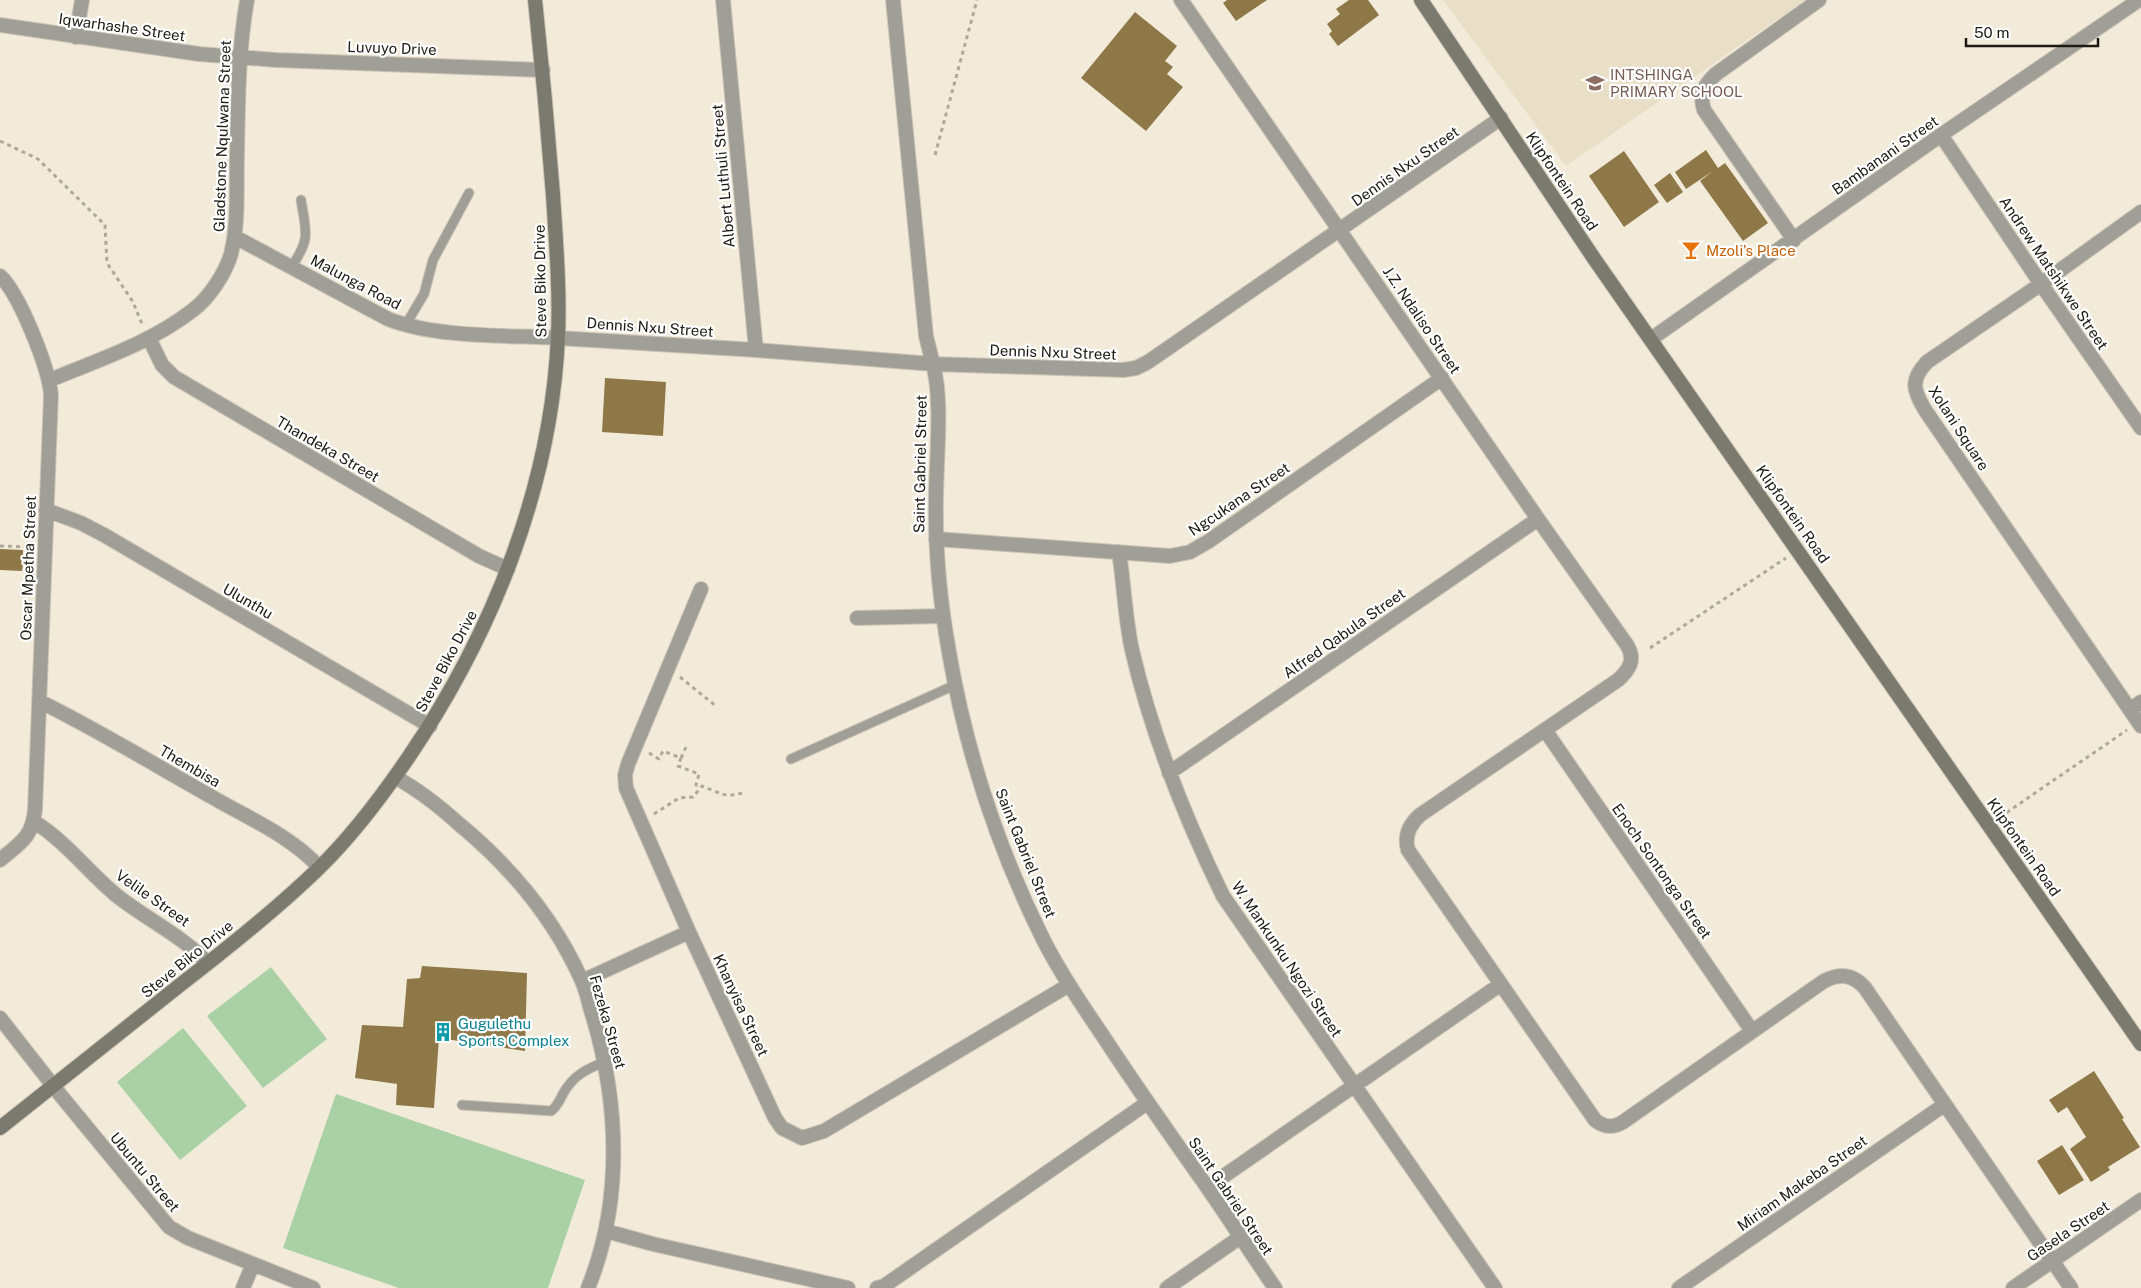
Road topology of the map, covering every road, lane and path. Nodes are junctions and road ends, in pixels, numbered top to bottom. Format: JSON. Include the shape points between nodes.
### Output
{"nodes":[{"id":1,"x":82,"y":0,"type":"edge"},
{"id":2,"x":247,"y":0,"type":"edge"},
{"id":3,"x":535,"y":0,"type":"edge"},
{"id":4,"x":723,"y":0,"type":"edge"},
{"id":5,"x":893,"y":0,"type":"edge"},
{"id":6,"x":977,"y":0,"type":"edge"},
{"id":7,"x":1182,"y":0,"type":"edge"},
{"id":8,"x":1421,"y":0,"type":"edge"},
{"id":9,"x":1819,"y":0,"type":"edge"},
{"id":10,"x":2139,"y":0,"type":"edge"},
{"id":11,"x":0,"y":25,"type":"edge"},
{"id":12,"x":76,"y":37,"type":"junction"},
{"id":13,"x":239,"y":57,"type":"junction"},
{"id":14,"x":543,"y":70,"type":"junction"},
{"id":15,"x":1501,"y":118,"type":"junction"},
{"id":16,"x":1941,"y":135,"type":"junction"},
{"id":17,"x":0,"y":141,"type":"edge"},
{"id":18,"x":935,"y":155,"type":"dead end"},
{"id":19,"x":469,"y":193,"type":"dead end"},
{"id":20,"x":301,"y":200,"type":"dead end"},
{"id":21,"x":2141,"y":212,"type":"edge"},
{"id":22,"x":1341,"y":230,"type":"junction"},
{"id":23,"x":235,"y":237,"type":"junction"},
{"id":24,"x":1794,"y":240,"type":"junction"},
{"id":25,"x":292,"y":266,"type":"junction"},
{"id":26,"x":0,"y":276,"type":"edge"},
{"id":27,"x":2041,"y":284,"type":"junction"},
{"id":28,"x":405,"y":326,"type":"junction"},
{"id":29,"x":149,"y":338,"type":"junction"},
{"id":30,"x":558,"y":338,"type":"junction"},
{"id":31,"x":1651,"y":339,"type":"junction"},
{"id":32,"x":756,"y":350,"type":"junction"},
{"id":33,"x":933,"y":364,"type":"junction"},
{"id":34,"x":1442,"y":378,"type":"junction"},
{"id":35,"x":50,"y":380,"type":"junction"},
{"id":36,"x":2141,"y":428,"type":"edge"},
{"id":37,"x":46,"y":510,"type":"junction"},
{"id":38,"x":1538,"y":519,"type":"junction"},
{"id":39,"x":936,"y":539,"type":"junction"},
{"id":40,"x":0,"y":546,"type":"edge"},
{"id":41,"x":45,"y":548,"type":"junction"},
{"id":42,"x":1119,"y":552,"type":"junction"},
{"id":43,"x":1788,"y":557,"type":"dead end"},
{"id":44,"x":508,"y":569,"type":"junction"},
{"id":45,"x":701,"y":589,"type":"dead end"},
{"id":46,"x":943,"y":616,"type":"junction"},
{"id":47,"x":857,"y":618,"type":"dead end"},
{"id":48,"x":1650,"y":648,"type":"dead end"},
{"id":49,"x":667,"y":668,"type":"junction"},
{"id":50,"x":955,"y":685,"type":"junction"},
{"id":51,"x":39,"y":701,"type":"junction"},
{"id":52,"x":2135,"y":706,"type":"edge"},
{"id":53,"x":717,"y":707,"type":"dead end"},
{"id":54,"x":430,"y":726,"type":"junction"},
{"id":55,"x":2135,"y":727,"type":"edge"},
{"id":56,"x":1545,"y":730,"type":"junction"},
{"id":57,"x":635,"y":747,"type":"junction"},
{"id":58,"x":686,"y":747,"type":"dead end"},
{"id":59,"x":681,"y":758,"type":"junction"},
{"id":60,"x":791,"y":758,"type":"dead end"},
{"id":61,"x":1169,"y":773,"type":"junction"},
{"id":62,"x":395,"y":777,"type":"junction"},
{"id":63,"x":702,"y":786,"type":"junction"},
{"id":64,"x":745,"y":792,"type":"dead end"},
{"id":65,"x":2000,"y":818,"type":"dead end"},
{"id":66,"x":33,"y":821,"type":"junction"},
{"id":67,"x":640,"y":821,"type":"junction"},
{"id":68,"x":0,"y":860,"type":"edge"},
{"id":69,"x":320,"y":868,"type":"junction"},
{"id":70,"x":689,"y":932,"type":"junction"},
{"id":71,"x":208,"y":963,"type":"junction"},
{"id":72,"x":582,"y":982,"type":"junction"},
{"id":73,"x":1501,"y":984,"type":"junction"},
{"id":74,"x":1069,"y":985,"type":"junction"},
{"id":75,"x":0,"y":1018,"type":"edge"},
{"id":76,"x":1752,"y":1031,"type":"junction"},
{"id":77,"x":2141,"y":1044,"type":"edge"},
{"id":78,"x":604,"y":1062,"type":"junction"},
{"id":79,"x":1354,"y":1085,"type":"junction"},
{"id":80,"x":54,"y":1086,"type":"junction"},
{"id":81,"x":1147,"y":1102,"type":"junction"},
{"id":82,"x":462,"y":1105,"type":"dead end"},
{"id":83,"x":1944,"y":1105,"type":"junction"},
{"id":84,"x":0,"y":1128,"type":"edge"},
{"id":85,"x":1208,"y":1188,"type":"junction"},
{"id":86,"x":2141,"y":1200,"type":"edge"},
{"id":87,"x":606,"y":1231,"type":"junction"},
{"id":88,"x":1240,"y":1238,"type":"junction"},
{"id":89,"x":2052,"y":1261,"type":"junction"},
{"id":90,"x":253,"y":1264,"type":"junction"},
{"id":91,"x":243,"y":1288,"type":"edge"},
{"id":92,"x":313,"y":1288,"type":"edge"},
{"id":93,"x":588,"y":1288,"type":"edge"},
{"id":94,"x":848,"y":1288,"type":"edge"},
{"id":95,"x":878,"y":1288,"type":"edge"},
{"id":96,"x":1167,"y":1288,"type":"edge"},
{"id":97,"x":1275,"y":1288,"type":"edge"},
{"id":98,"x":1495,"y":1288,"type":"edge"},
{"id":99,"x":1679,"y":1288,"type":"edge"},
{"id":100,"x":2013,"y":1288,"type":"edge"},
{"id":101,"x":2071,"y":1288,"type":"edge"}],
"edges":[{"from":1,"to":12,"type":"street"},
{"from":2,"to":13,"type":"street","name":"Gladstone Nqulwana Street"},
{"from":3,"to":14,"type":"main road","name":"Steve Biko Drive"},
{"from":4,"to":32,"type":"street","name":"Albert Luthuli Street"},
{"from":5,"to":33,"type":"street","name":"Saint Gabriel Street","via":[[926,336]]},
{"from":6,"to":18,"type":"path"},
{"from":7,"to":22,"type":"street","name":"J.Z. Ndaliso Street"},
{"from":8,"to":15,"type":"main road","name":"Klipfontein Road"},
{"from":9,"to":24,"type":"street","via":[[1716,74],[1705,86],[1702,97],[1704,110]]},
{"from":10,"to":16,"type":"street","name":"Bambanani Street"},
{"from":11,"to":12,"type":"street","name":"Iqwarhashe Street"},
{"from":12,"to":13,"type":"street","name":"Iqwarhashe Street"},
{"from":13,"to":14,"type":"street","name":"Luvuyo Drive"},
{"from":13,"to":23,"type":"street","name":"Gladstone Nqulwana Street"},
{"from":14,"to":30,"type":"main road","name":"Steve Biko Drive","via":[[555,228]]},
{"from":15,"to":22,"type":"street","name":"Dennis Nxu Street"},
{"from":15,"to":31,"type":"main road","name":"Klipfontein Road"},
{"from":16,"to":24,"type":"street","name":"Bambanani Street"},
{"from":16,"to":27,"type":"street","name":"Andrew Matshikwe Street"},
{"from":17,"to":29,"type":"path","via":[[38,159],[105,225],[107,263],[133,302]]},
{"from":19,"to":28,"type":"lane","via":[[433,260],[424,294]]},
{"from":20,"to":25,"type":"lane","via":[[306,235],[303,250]]},
{"from":21,"to":27,"type":"street","name":"Xolani Square"},
{"from":22,"to":33,"type":"street","name":"Dennis Nxu Street","via":[[1136,368]]},
{"from":22,"to":34,"type":"street","name":"J.Z. Ndaliso Street"},
{"from":23,"to":25,"type":"street","name":"Malunga Road"},
{"from":23,"to":29,"type":"street","name":"Gladstone Nqulwana Street","via":[[230,257],[204,301],[178,322]]},
{"from":24,"to":31,"type":"street","name":"Bambanani Street"},
{"from":25,"to":28,"type":"street","name":"Malunga Road"},
{"from":26,"to":35,"type":"street","name":"Oscar Mpetha Street","via":[[9,284]]},
{"from":27,"to":36,"type":"street","name":"Andrew Matshikwe Street"},
{"from":27,"to":52,"type":"street","name":"Xolani Square","via":[[1927,362],[1917,375],[1916,394]]},
{"from":28,"to":30,"type":"street","name":"Malunga Road","via":[[438,332]]},
{"from":29,"to":35,"type":"street","name":"Gladstone Nqulwana Street"},
{"from":29,"to":44,"type":"street","name":"Thandeka Street","via":[[162,365],[174,377],[479,556]]},
{"from":30,"to":32,"type":"street","name":"Dennis Nxu Street"},
{"from":30,"to":44,"type":"main road","name":"Steve Biko Drive","via":[[547,428],[534,485]]},
{"from":31,"to":77,"type":"main road","name":"Klipfontein Road"},
{"from":32,"to":33,"type":"street","name":"Dennis Nxu Street"},
{"from":33,"to":39,"type":"street","name":"Saint Gabriel Street","via":[[938,389]]},
{"from":34,"to":38,"type":"street","name":"J.Z. Ndaliso Street"},
{"from":34,"to":42,"type":"street","name":"Ngcukana Street","via":[[1190,552],[1177,556]]},
{"from":35,"to":37,"type":"street","name":"Oscar Mpetha Street"},
{"from":37,"to":41,"type":"street","name":"Oscar Mpetha Street"},
{"from":37,"to":54,"type":"street","name":"Ulunthu","via":[[104,535]]},
{"from":38,"to":56,"type":"street","name":"J.Z. Ndaliso Street","via":[[1627,645],[1632,659],[1628,670],[1618,680]]},
{"from":38,"to":61,"type":"street","name":"Alfred Qabula Street"},
{"from":39,"to":42,"type":"street","name":"Ngcukana Street"},
{"from":39,"to":46,"type":"street","name":"Saint Gabriel Street"},
{"from":40,"to":41,"type":"path"},
{"from":41,"to":51,"type":"street","name":"Oscar Mpetha Street"},
{"from":42,"to":61,"type":"street","name":"W. Mankunku Ngozi Street","via":[[1132,648]]},
{"from":43,"to":48,"type":"path"},
{"from":44,"to":54,"type":"main road","name":"Steve Biko Drive","via":[[474,650]]},
{"from":45,"to":49,"type":"street","name":"Khanyisa Street"},
{"from":46,"to":47,"type":"street"},
{"from":46,"to":50,"type":"street","name":"Saint Gabriel Street"},
{"from":49,"to":53,"type":"path"},
{"from":49,"to":57,"type":"street","name":"Khanyisa Street"},
{"from":50,"to":60,"type":"lane"},
{"from":50,"to":74,"type":"street","name":"Saint Gabriel Street","via":[[980,778],[1017,882]]},
{"from":51,"to":66,"type":"street","name":"Oscar Mpetha Street"},
{"from":51,"to":69,"type":"street","name":"Thembisa","via":[[276,834],[309,856]]},
{"from":52,"to":55,"type":"street","name":"Xolani Square"},
{"from":54,"to":62,"type":"main road","name":"Steve Biko Drive"},
{"from":55,"to":65,"type":"path"},
{"from":56,"to":73,"type":"street","via":[[1420,815],[1406,839],[1408,850]]},
{"from":56,"to":76,"type":"street","name":"Enoch Sontonga Street"},
{"from":57,"to":59,"type":"path","via":[[659,758],[663,751]]},
{"from":57,"to":67,"type":"street","name":"Khanyisa Street","via":[[625,775],[626,788]]},
{"from":58,"to":59,"type":"path"},
{"from":59,"to":63,"type":"path","via":[[678,766],[698,774],[696,785]]},
{"from":61,"to":79,"type":"street","name":"W. Mankunku Ngozi Street","via":[[1223,896]]},
{"from":62,"to":69,"type":"main road","name":"Steve Biko Drive"},
{"from":62,"to":72,"type":"street","name":"Fezeka Street","via":[[431,800],[485,845],[518,880],[536,903]]},
{"from":63,"to":64,"type":"path","via":[[725,796]]},
{"from":63,"to":67,"type":"path","via":[[694,797],[679,798]]},
{"from":66,"to":68,"type":"street","name":"Oscar Mpetha Street","via":[[24,839]]},
{"from":66,"to":71,"type":"street","name":"Velile Street","via":[[68,846],[118,896],[185,941]]},
{"from":67,"to":70,"type":"street","name":"Khanyisa Street"},
{"from":69,"to":71,"type":"main road","name":"Steve Biko Drive"},
{"from":70,"to":72,"type":"street"},
{"from":70,"to":74,"type":"street","name":"Khanyisa Street","via":[[775,1118],[782,1128],[802,1138],[824,1131]]},
{"from":71,"to":80,"type":"main road","name":"Steve Biko Drive"},
{"from":72,"to":78,"type":"street","name":"Fezeka Street"},
{"from":73,"to":76,"type":"street","via":[[1595,1120],[1607,1126],[1623,1122]]},
{"from":73,"to":79,"type":"street"},
{"from":74,"to":81,"type":"street","name":"Saint Gabriel Street"},
{"from":75,"to":80,"type":"street","name":"Ubuntu Street"},
{"from":76,"to":83,"type":"street","via":[[1832,977],[1839,975],[1854,979],[1865,988]]},
{"from":78,"to":82,"type":"lane","via":[[575,1077],[551,1111]]},
{"from":78,"to":87,"type":"street","name":"Fezeka Street","via":[[614,1149]]},
{"from":79,"to":85,"type":"street"},
{"from":79,"to":98,"type":"street","name":"W. Mankunku Ngozi Street"},
{"from":80,"to":84,"type":"main road","name":"Steve Biko Drive"},
{"from":80,"to":90,"type":"street","name":"Ubuntu Street","via":[[169,1227]]},
{"from":81,"to":85,"type":"street","name":"Saint Gabriel Street"},
{"from":81,"to":95,"type":"street"},
{"from":83,"to":89,"type":"street"},
{"from":83,"to":99,"type":"street","name":"Miriam Makeba Street"},
{"from":85,"to":88,"type":"street","name":"Saint Gabriel Street"},
{"from":86,"to":89,"type":"street","name":"Gasela Street"},
{"from":87,"to":93,"type":"street","name":"Fezeka Street"},
{"from":87,"to":94,"type":"street"},
{"from":88,"to":96,"type":"street"},
{"from":88,"to":97,"type":"street","name":"Saint Gabriel Street"},
{"from":89,"to":100,"type":"street","name":"Gasela Street"},
{"from":89,"to":101,"type":"street"},
{"from":90,"to":91,"type":"street"},
{"from":90,"to":92,"type":"street","name":"Ubuntu Street"}]}
